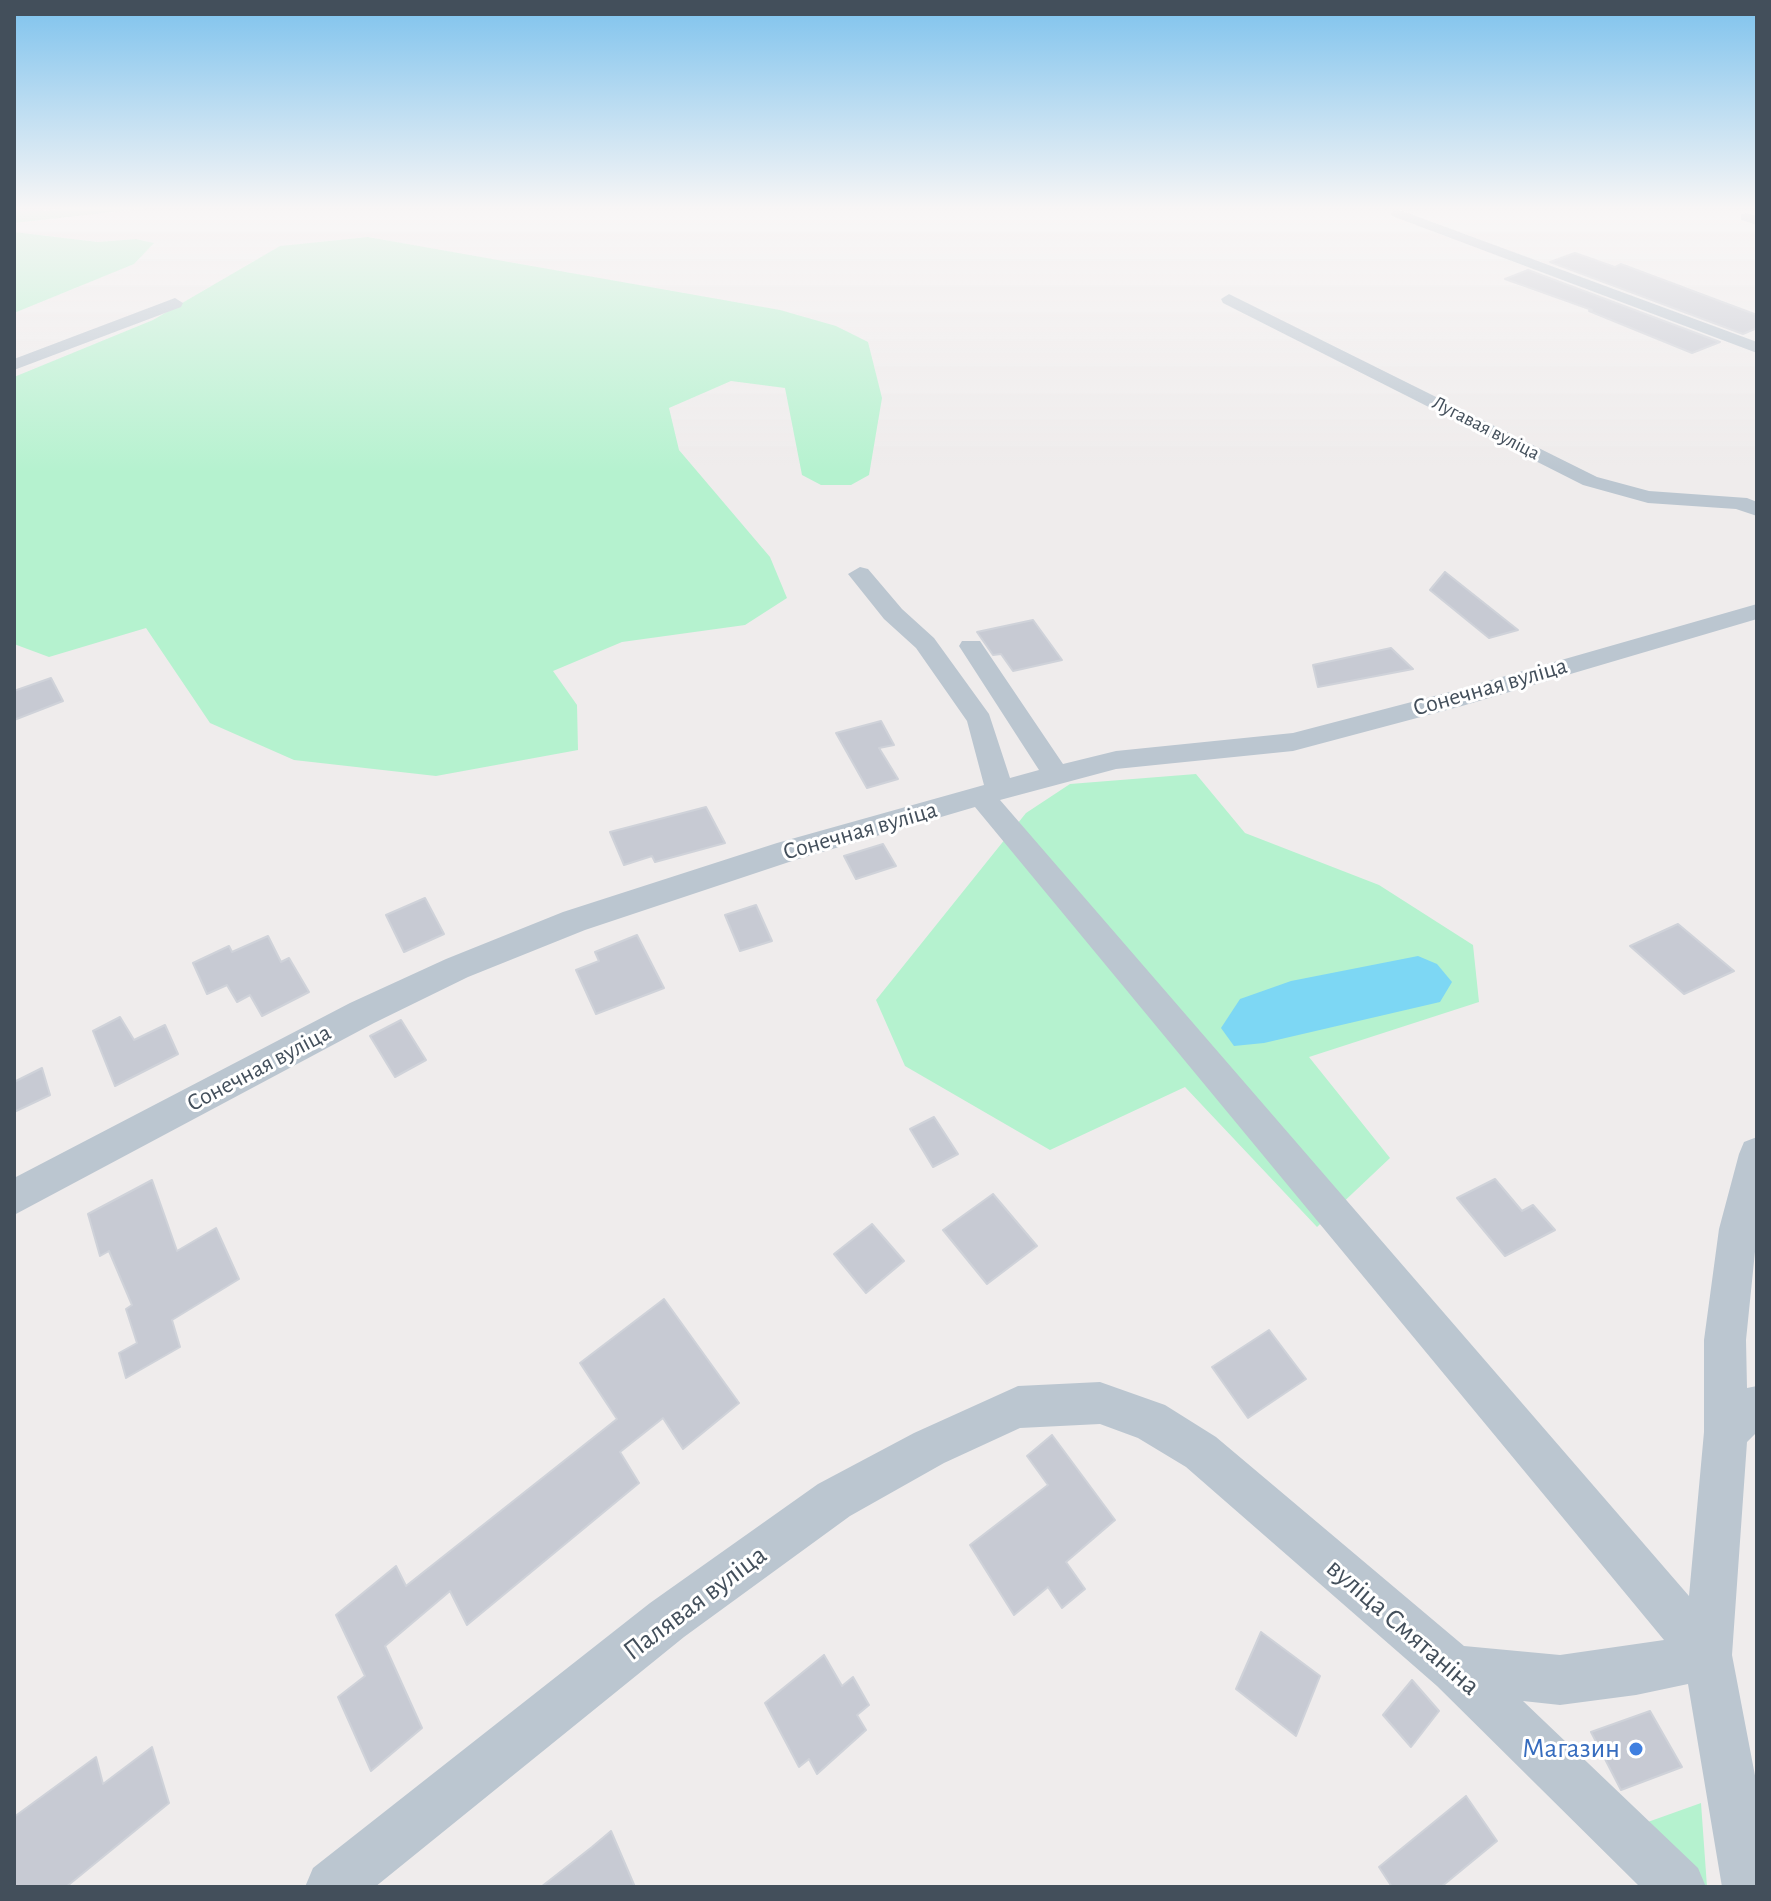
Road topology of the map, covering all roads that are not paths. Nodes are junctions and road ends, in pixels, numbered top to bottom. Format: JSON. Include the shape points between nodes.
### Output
{"nodes":[{"id":1,"x":1618,"y":296,"type":"edge"},
{"id":2,"x":1229,"y":299,"type":"dead end"},
{"id":3,"x":175,"y":303,"type":"dead end"},
{"id":4,"x":1757,"y":348,"type":"edge"},
{"id":5,"x":14,"y":365,"type":"edge"},
{"id":6,"x":1757,"y":510,"type":"edge"},
{"id":7,"x":860,"y":574,"type":"dead end"},
{"id":8,"x":1757,"y":611,"type":"edge"},
{"id":9,"x":971,"y":646,"type":"dead end"},
{"id":10,"x":1057,"y":776,"type":"junction"},
{"id":11,"x":991,"y":794,"type":"junction"},
{"id":12,"x":1757,"y":1154,"type":"edge"},
{"id":13,"x":14,"y":1197,"type":"edge"},
{"id":14,"x":1100,"y":1403,"type":"joint"},
{"id":15,"x":1742,"y":1420,"type":"edge"},
{"id":16,"x":1708,"y":1655,"type":"junction"},
{"id":17,"x":1454,"y":1669,"type":"junction"},
{"id":18,"x":332,"y":1887,"type":"edge"},
{"id":19,"x":1679,"y":1887,"type":"edge"},
{"id":20,"x":1749,"y":1887,"type":"edge"}],
"edges":[{"from":1,"to":4,"type":"street"},
{"from":2,"to":6,"type":"street","name":"Лугавая вуліца","via":[[1590,481],[1648,497],[1739,503]]},
{"from":3,"to":5,"type":"street"},
{"from":7,"to":11,"type":"street","via":[[925,643],[980,720]]},
{"from":8,"to":10,"type":"street","name":"Сонечная вуліца","via":[[1293,742],[1116,760]]},
{"from":9,"to":10,"type":"street"},
{"from":10,"to":11,"type":"street","name":"Сонечная вуліца"},
{"from":11,"to":13,"type":"street","name":"Сонечная вуліца","via":[[787,851],[516,943],[362,1013]]},
{"from":11,"to":16,"type":"street"},
{"from":12,"to":15,"type":"street","via":[[1738,1229],[1725,1340]]},
{"from":14,"to":17,"type":"street","name":"вуліца Смятаніна","via":[[1150,1420],[1201,1452]]},
{"from":14,"to":18,"type":"street","name":"Палявая вуліца","via":[[1018,1407],[834,1500],[667,1620]]},
{"from":15,"to":16,"type":"street"},
{"from":16,"to":17,"type":"street","via":[[1560,1680]]},
{"from":16,"to":20,"type":"street"},
{"from":17,"to":19,"type":"street","name":"вуліца Смятаніна"}]}
